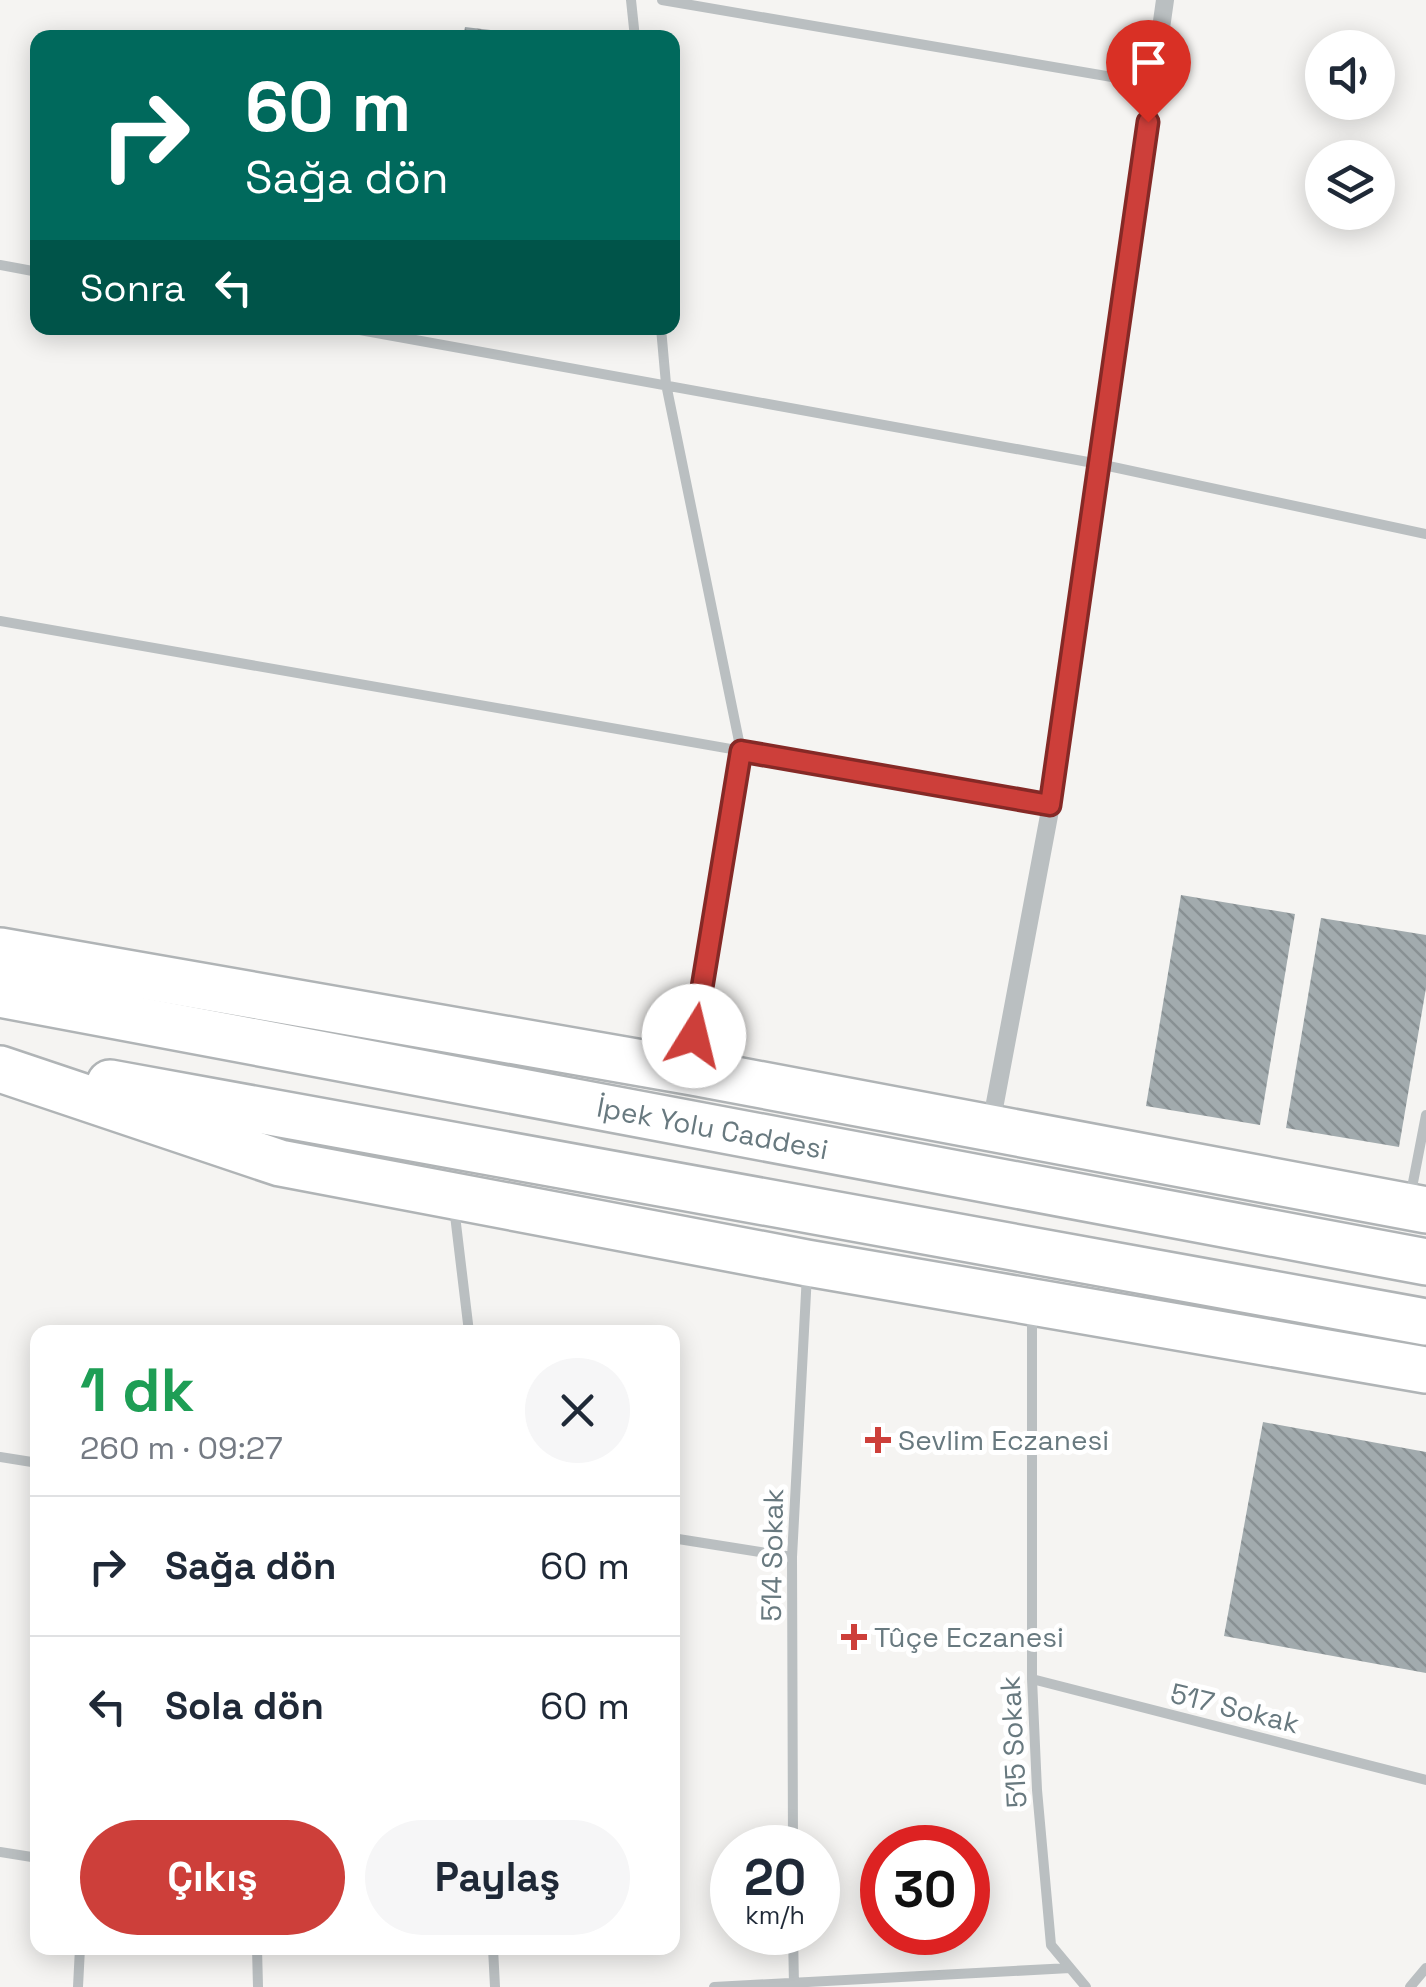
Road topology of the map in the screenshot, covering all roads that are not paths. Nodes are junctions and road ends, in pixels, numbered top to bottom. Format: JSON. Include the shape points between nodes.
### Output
{"nodes":[{"id":1,"x":631,"y":0,"type":"edge"},
{"id":2,"x":662,"y":0,"type":"edge"},
{"id":3,"x":1165,"y":0,"type":"edge"},
{"id":4,"x":634,"y":30,"type":"edge"},
{"id":5,"x":1153,"y":84,"type":"junction"},
{"id":6,"x":0,"y":265,"type":"edge"},
{"id":7,"x":30,"y":271,"type":"edge"},
{"id":8,"x":390,"y":335,"type":"edge"},
{"id":9,"x":662,"y":335,"type":"edge"},
{"id":10,"x":666,"y":384,"type":"junction"},
{"id":11,"x":1099,"y":464,"type":"junction"},
{"id":12,"x":1426,"y":534,"type":"edge"},
{"id":13,"x":0,"y":622,"type":"edge"},
{"id":14,"x":741,"y":751,"type":"junction"},
{"id":15,"x":1050,"y":805,"type":"junction"},
{"id":16,"x":0,"y":952,"type":"edge"},
{"id":17,"x":0,"y":994,"type":"edge"},
{"id":18,"x":694,"y":1036,"type":"dead end"},
{"id":19,"x":0,"y":1066,"type":"edge"},
{"id":20,"x":995,"y":1102,"type":"dead end"},
{"id":21,"x":1426,"y":1116,"type":"edge"},
{"id":22,"x":452,"y":1196,"type":"junction"},
{"id":23,"x":1417,"y":1208,"type":"edge"},
{"id":24,"x":1426,"y":1262,"type":"edge"},
{"id":25,"x":808,"y":1263,"type":"junction"},
{"id":26,"x":1032,"y":1301,"type":"junction"},
{"id":27,"x":1426,"y":1322,"type":"edge"},
{"id":28,"x":468,"y":1325,"type":"edge"},
{"id":29,"x":1426,"y":1370,"type":"edge"},
{"id":30,"x":0,"y":1457,"type":"edge"},
{"id":31,"x":30,"y":1461,"type":"edge"},
{"id":32,"x":680,"y":1539,"type":"edge"},
{"id":33,"x":792,"y":1557,"type":"junction"},
{"id":34,"x":1032,"y":1679,"type":"junction"},
{"id":35,"x":1426,"y":1780,"type":"edge"},
{"id":36,"x":793,"y":1825,"type":"edge"},
{"id":37,"x":0,"y":1852,"type":"edge"},
{"id":38,"x":30,"y":1857,"type":"edge"},
{"id":39,"x":80,"y":1955,"type":"edge"},
{"id":40,"x":257,"y":1955,"type":"edge"},
{"id":41,"x":494,"y":1955,"type":"edge"},
{"id":42,"x":793,"y":1955,"type":"edge"},
{"id":43,"x":1070,"y":1968,"type":"junction"},
{"id":44,"x":1426,"y":1968,"type":"edge"},
{"id":45,"x":794,"y":1985,"type":"edge"},
{"id":46,"x":78,"y":1987,"type":"edge"},
{"id":47,"x":258,"y":1987,"type":"edge"},
{"id":48,"x":495,"y":1987,"type":"edge"},
{"id":49,"x":714,"y":1987,"type":"edge"},
{"id":50,"x":1086,"y":1987,"type":"edge"},
{"id":51,"x":1410,"y":1987,"type":"edge"}],
"edges":[{"from":1,"to":4,"type":"street"},
{"from":2,"to":5,"type":"street"},
{"from":3,"to":5,"type":"street"},
{"from":5,"to":11,"type":"street"},
{"from":6,"to":7,"type":"street"},
{"from":8,"to":10,"type":"street"},
{"from":9,"to":10,"type":"street"},
{"from":10,"to":11,"type":"street"},
{"from":10,"to":14,"type":"street"},
{"from":11,"to":12,"type":"street"},
{"from":11,"to":15,"type":"street"},
{"from":13,"to":14,"type":"street"},
{"from":14,"to":15,"type":"street"},
{"from":14,"to":18,"type":"street"},
{"from":15,"to":20,"type":"street"},
{"from":16,"to":23,"type":"highway","via":[[693,1072]]},
{"from":17,"to":24,"type":"highway","name":"İpek Yolu Caddesi"},
{"from":19,"to":22,"type":"highway","via":[[280,1164]]},
{"from":19,"to":27,"type":"highway"},
{"from":21,"to":23,"type":"street"},
{"from":22,"to":25,"type":"highway"},
{"from":22,"to":28,"type":"street"},
{"from":25,"to":26,"type":"highway"},
{"from":25,"to":33,"type":"street","name":"514 Sokak"},
{"from":26,"to":29,"type":"highway"},
{"from":26,"to":34,"type":"street","name":"515 Sokak"},
{"from":30,"to":31,"type":"street"},
{"from":32,"to":33,"type":"street"},
{"from":33,"to":36,"type":"street","name":"514 Sokak"},
{"from":34,"to":35,"type":"street","name":"517 Sokak"},
{"from":34,"to":43,"type":"street","name":"515 Sokak","via":[[1051,1945]]},
{"from":37,"to":38,"type":"street"},
{"from":39,"to":46,"type":"street"},
{"from":40,"to":47,"type":"street"},
{"from":41,"to":48,"type":"street"},
{"from":42,"to":45,"type":"street"},
{"from":43,"to":45,"type":"street"},
{"from":43,"to":50,"type":"street","name":"515 Sokak"},
{"from":44,"to":51,"type":"street"},
{"from":45,"to":49,"type":"street"}]}
